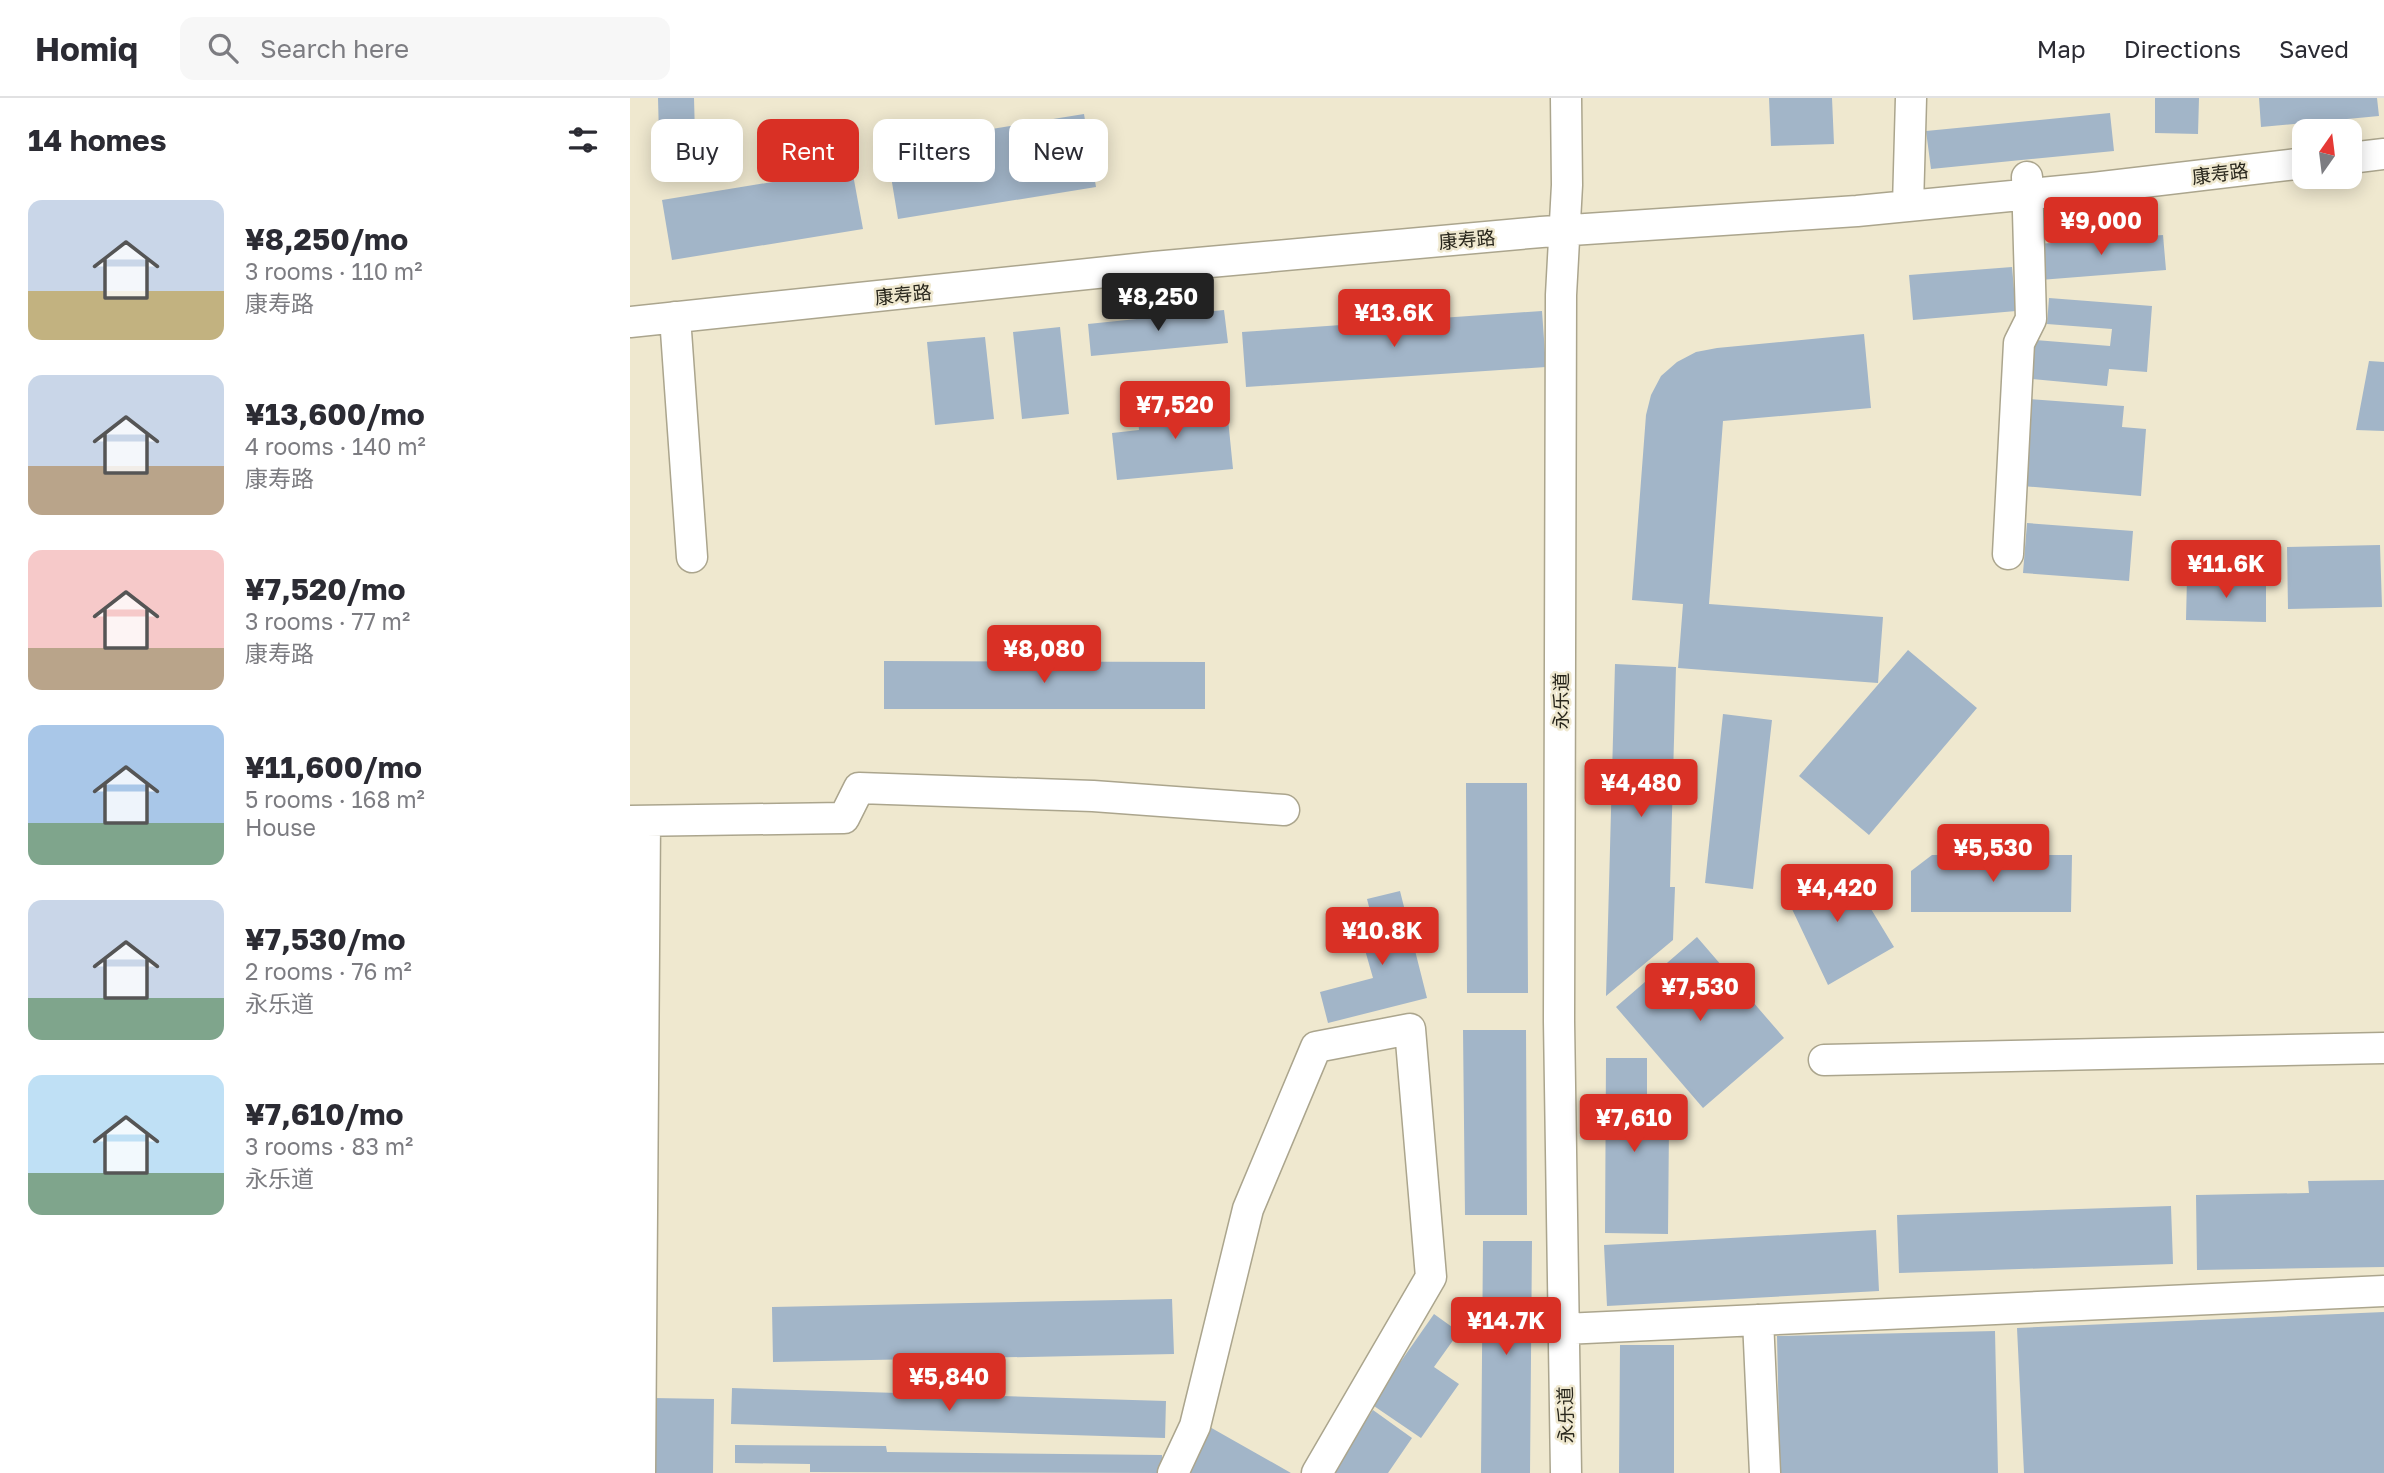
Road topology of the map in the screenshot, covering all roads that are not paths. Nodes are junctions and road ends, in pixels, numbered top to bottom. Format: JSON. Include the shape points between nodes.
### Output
{"nodes":[{"id":1,"x":1566,"y":98,"type":"edge"},
{"id":2,"x":1583,"y":98,"type":"edge"},
{"id":3,"x":1911,"y":98,"type":"edge"},
{"id":4,"x":2384,"y":136,"type":"edge"},
{"id":5,"x":2362,"y":139,"type":"edge"},
{"id":6,"x":2292,"y":147,"type":"edge"},
{"id":7,"x":2384,"y":154,"type":"edge"},
{"id":8,"x":2362,"y":157,"type":"edge"},
{"id":9,"x":2292,"y":164,"type":"edge"},
{"id":10,"x":2027,"y":185,"type":"junction"},
{"id":11,"x":1909,"y":197,"type":"junction"},
{"id":12,"x":1574,"y":221,"type":"junction"},
{"id":13,"x":630,"y":304,"type":"edge"},
{"id":14,"x":675,"y":317,"type":"junction"},
{"id":15,"x":630,"y":322,"type":"edge"},
{"id":16,"x":2008,"y":554,"type":"dead end"},
{"id":17,"x":692,"y":557,"type":"dead end"},
{"id":18,"x":1284,"y":810,"type":"dead end"},
{"id":19,"x":637,"y":821,"type":"edge"},
{"id":20,"x":2384,"y":1048,"type":"edge"},
{"id":21,"x":1824,"y":1060,"type":"dead end"},
{"id":22,"x":2384,"y":1291,"type":"edge"},
{"id":23,"x":1758,"y":1321,"type":"junction"},
{"id":24,"x":1574,"y":1329,"type":"junction"},
{"id":25,"x":640,"y":1473,"type":"edge"},
{"id":26,"x":1173,"y":1473,"type":"edge"},
{"id":27,"x":1317,"y":1473,"type":"edge"},
{"id":28,"x":1566,"y":1473,"type":"edge"},
{"id":29,"x":1586,"y":1473,"type":"edge"},
{"id":30,"x":1765,"y":1473,"type":"edge"}],
"edges":[{"from":1,"to":12,"type":"street","name":"永乐道"},
{"from":2,"to":12,"type":"street","name":"永乐道"},
{"from":3,"to":11,"type":"street"},
{"from":4,"to":5,"type":"street"},
{"from":6,"to":10,"type":"street","name":"康寿路"},
{"from":7,"to":8,"type":"street"},
{"from":9,"to":10,"type":"street","name":"康寿路"},
{"from":10,"to":11,"type":"street","name":"康寿路"},
{"from":10,"to":16,"type":"street","via":[[2031,319],[2019,343]]},
{"from":11,"to":12,"type":"street","name":"康寿路"},
{"from":12,"to":13,"type":"street","name":"康寿路","via":[[1153,250]]},
{"from":12,"to":14,"type":"street","name":"康寿路"},
{"from":12,"to":24,"type":"street","name":"永乐道","via":[[1561,295],[1559,1021]]},
{"from":14,"to":15,"type":"street","name":"康寿路"},
{"from":14,"to":17,"type":"street"},
{"from":18,"to":19,"type":"street","via":[[1093,796],[859,788],[844,818]]},
{"from":19,"to":25,"type":"street"},
{"from":20,"to":21,"type":"street"},
{"from":22,"to":23,"type":"street"},
{"from":23,"to":24,"type":"street"},
{"from":23,"to":30,"type":"street"},
{"from":24,"to":28,"type":"street","name":"永乐道"},
{"from":24,"to":29,"type":"street","name":"永乐道"},
{"from":26,"to":27,"type":"street","via":[[1195,1426],[1248,1209],[1316,1048],[1410,1029],[1432,1277]]}]}
